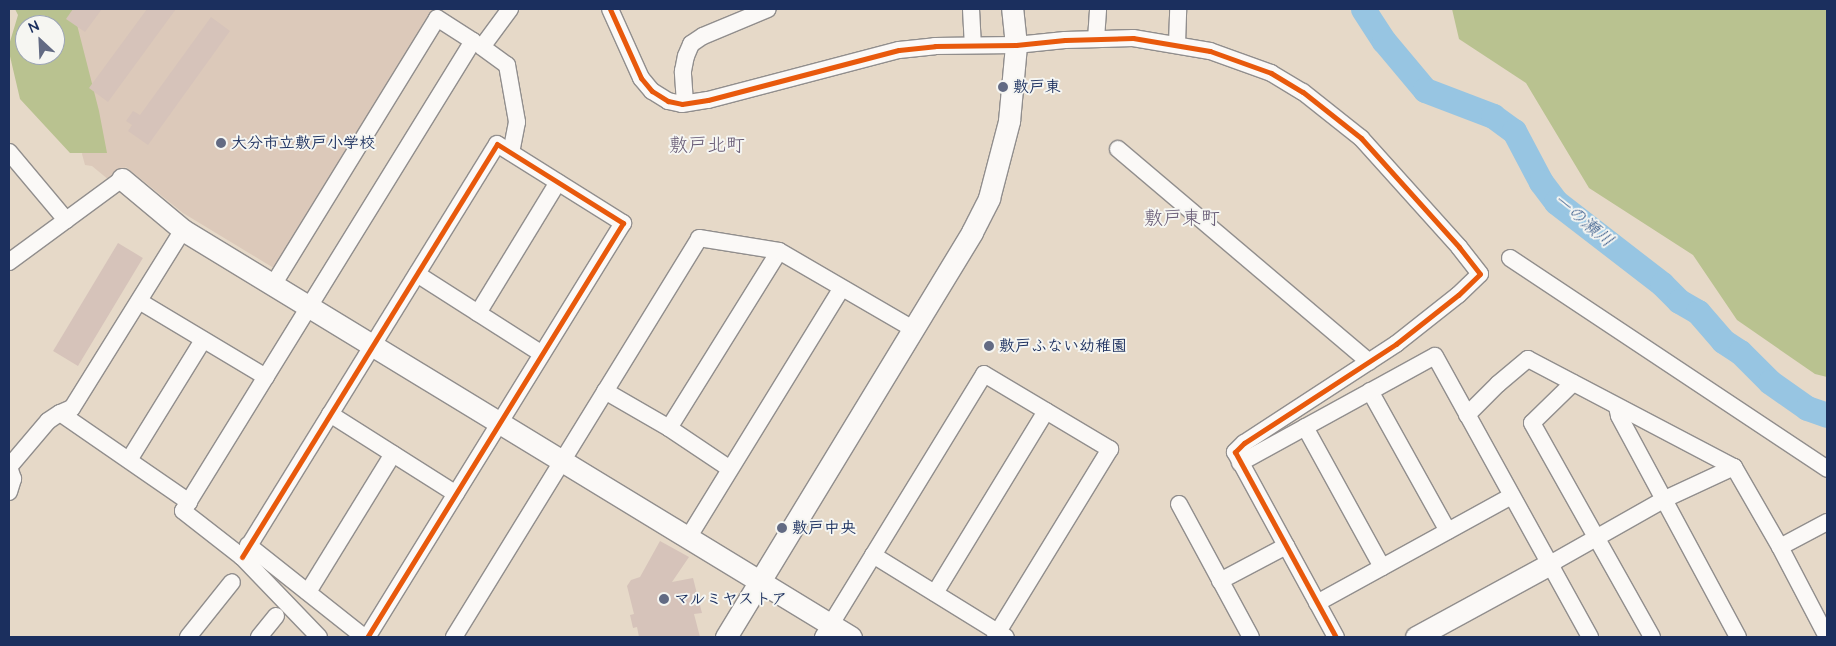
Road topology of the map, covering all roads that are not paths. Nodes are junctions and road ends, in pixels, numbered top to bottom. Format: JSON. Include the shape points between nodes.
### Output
{"nodes":[{"id":1,"x":510,"y":9,"type":"edge"},
{"id":2,"x":610,"y":9,"type":"edge"},
{"id":3,"x":768,"y":9,"type":"edge"},
{"id":4,"x":972,"y":9,"type":"edge"},
{"id":5,"x":1012,"y":9,"type":"edge"},
{"id":6,"x":1098,"y":9,"type":"edge"},
{"id":7,"x":1178,"y":9,"type":"edge"},
{"id":8,"x":1096,"y":39,"type":"junction"},
{"id":9,"x":1177,"y":44,"type":"junction"},
{"id":10,"x":974,"y":45,"type":"junction"},
{"id":11,"x":1016,"y":45,"type":"junction"},
{"id":12,"x":685,"y":103,"type":"junction"},
{"id":13,"x":1118,"y":149,"type":"dead end"},
{"id":14,"x":9,"y":152,"type":"edge"},
{"id":15,"x":510,"y":152,"type":"junction"},
{"id":16,"x":122,"y":179,"type":"joint"},
{"id":17,"x":558,"y":182,"type":"junction"},
{"id":18,"x":66,"y":220,"type":"junction"},
{"id":19,"x":183,"y":230,"type":"junction"},
{"id":20,"x":778,"y":251,"type":"junction"},
{"id":21,"x":1510,"y":258,"type":"dead end"},
{"id":22,"x":9,"y":262,"type":"edge"},
{"id":23,"x":417,"y":274,"type":"junction"},
{"id":24,"x":273,"y":285,"type":"junction"},
{"id":25,"x":841,"y":289,"type":"junction"},
{"id":26,"x":138,"y":301,"type":"junction"},
{"id":27,"x":309,"y":307,"type":"junction"},
{"id":28,"x":478,"y":313,"type":"junction"},
{"id":29,"x":906,"y":325,"type":"dead end"},
{"id":30,"x":203,"y":340,"type":"junction"},
{"id":31,"x":372,"y":345,"type":"junction"},
{"id":32,"x":542,"y":354,"type":"junction"},
{"id":33,"x":1369,"y":362,"type":"junction"},
{"id":34,"x":266,"y":377,"type":"junction"},
{"id":35,"x":1573,"y":383,"type":"junction"},
{"id":36,"x":605,"y":391,"type":"junction"},
{"id":37,"x":1370,"y":391,"type":"junction"},
{"id":38,"x":1617,"y":407,"type":"junction"},
{"id":39,"x":1046,"y":411,"type":"junction"},
{"id":40,"x":60,"y":412,"type":"junction"},
{"id":41,"x":330,"y":414,"type":"junction"},
{"id":42,"x":1467,"y":415,"type":"junction"},
{"id":43,"x":500,"y":423,"type":"junction"},
{"id":44,"x":1305,"y":427,"type":"junction"},
{"id":45,"x":668,"y":428,"type":"junction"},
{"id":46,"x":393,"y":454,"type":"junction"},
{"id":47,"x":129,"y":460,"type":"junction"},
{"id":48,"x":562,"y":461,"type":"junction"},
{"id":49,"x":1240,"y":463,"type":"junction"},
{"id":50,"x":1734,"y":467,"type":"junction"},
{"id":51,"x":1827,"y":469,"type":"edge"},
{"id":52,"x":730,"y":470,"type":"junction"},
{"id":53,"x":9,"y":492,"type":"edge"},
{"id":54,"x":456,"y":494,"type":"junction"},
{"id":55,"x":1512,"y":496,"type":"junction"},
{"id":56,"x":1665,"y":499,"type":"junction"},
{"id":57,"x":189,"y":502,"type":"junction"},
{"id":58,"x":1179,"y":504,"type":"dead end"},
{"id":59,"x":1827,"y":522,"type":"edge"},
{"id":60,"x":1448,"y":531,"type":"junction"},
{"id":61,"x":688,"y":538,"type":"junction"},
{"id":62,"x":1597,"y":538,"type":"junction"},
{"id":63,"x":1286,"y":546,"type":"junction"},
{"id":64,"x":1780,"y":547,"type":"junction"},
{"id":65,"x":245,"y":551,"type":"junction"},
{"id":66,"x":873,"y":555,"type":"junction"},
{"id":67,"x":1550,"y":564,"type":"junction"},
{"id":68,"x":1382,"y":567,"type":"junction"},
{"id":69,"x":1220,"y":581,"type":"junction"},
{"id":70,"x":232,"y":582,"type":"dead end"},
{"id":71,"x":760,"y":582,"type":"junction"},
{"id":72,"x":308,"y":592,"type":"junction"},
{"id":73,"x":935,"y":593,"type":"junction"},
{"id":74,"x":1317,"y":603,"type":"junction"},
{"id":75,"x":276,"y":616,"type":"dead end"},
{"id":76,"x":827,"y":631,"type":"edge"},
{"id":77,"x":1583,"y":635,"type":"edge"},
{"id":78,"x":1000,"y":636,"type":"edge"},
{"id":79,"x":188,"y":637,"type":"edge"},
{"id":80,"x":259,"y":637,"type":"edge"},
{"id":81,"x":319,"y":637,"type":"edge"},
{"id":82,"x":365,"y":637,"type":"edge"},
{"id":83,"x":454,"y":637,"type":"edge"},
{"id":84,"x":726,"y":637,"type":"edge"},
{"id":85,"x":852,"y":637,"type":"edge"},
{"id":86,"x":1251,"y":637,"type":"edge"},
{"id":87,"x":1336,"y":637,"type":"edge"},
{"id":88,"x":1416,"y":637,"type":"edge"},
{"id":89,"x":1652,"y":637,"type":"edge"},
{"id":90,"x":1738,"y":637,"type":"edge"},
{"id":91,"x":1827,"y":637,"type":"edge"}],
"edges":[{"from":1,"to":15,"type":"street","via":[[482,47],[507,65],[517,122]]},
{"from":2,"to":12,"type":"street","via":[[641,78],[652,92],[668,101]]},
{"from":3,"to":12,"type":"street","via":[[691,44],[684,71]]},
{"from":4,"to":10,"type":"street"},
{"from":5,"to":11,"type":"street"},
{"from":6,"to":8,"type":"street"},
{"from":7,"to":9,"type":"street"},
{"from":8,"to":9,"type":"street","via":[[1133,38]]},
{"from":8,"to":11,"type":"street"},
{"from":9,"to":33,"type":"street","via":[[1210,51],[1271,73],[1331,113],[1361,138],[1480,274],[1424,323]]},
{"from":10,"to":11,"type":"street"},
{"from":10,"to":12,"type":"street","via":[[899,50],[755,89]]},
{"from":11,"to":71,"type":"street","via":[[1010,121],[989,198],[972,232]]},
{"from":13,"to":33,"type":"street"},
{"from":14,"to":18,"type":"street"},
{"from":15,"to":17,"type":"street"},
{"from":15,"to":23,"type":"street","via":[[497,144]]},
{"from":16,"to":18,"type":"street"},
{"from":16,"to":19,"type":"street"},
{"from":17,"to":28,"type":"street"},
{"from":17,"to":32,"type":"street","via":[[623,223]]},
{"from":18,"to":22,"type":"street"},
{"from":19,"to":24,"type":"street"},
{"from":19,"to":26,"type":"street"},
{"from":20,"to":25,"type":"street"},
{"from":20,"to":36,"type":"street","via":[[699,238]]},
{"from":20,"to":45,"type":"street"},
{"from":21,"to":51,"type":"street"},
{"from":23,"to":28,"type":"street"},
{"from":23,"to":31,"type":"street"},
{"from":24,"to":27,"type":"street"},
{"from":24,"to":27,"type":"street","via":[[437,18],[473,41]]},
{"from":25,"to":29,"type":"street"},
{"from":25,"to":52,"type":"street"},
{"from":26,"to":30,"type":"street"},
{"from":26,"to":40,"type":"street","via":[[72,408]]},
{"from":27,"to":31,"type":"street"},
{"from":27,"to":34,"type":"street"},
{"from":28,"to":32,"type":"street"},
{"from":30,"to":34,"type":"street"},
{"from":30,"to":47,"type":"street"},
{"from":31,"to":41,"type":"street"},
{"from":31,"to":43,"type":"street"},
{"from":32,"to":43,"type":"street"},
{"from":33,"to":49,"type":"street","via":[[1244,443],[1235,452]]},
{"from":34,"to":57,"type":"street"},
{"from":35,"to":38,"type":"street"},
{"from":35,"to":42,"type":"street","via":[[1528,359]]},
{"from":35,"to":62,"type":"street","via":[[1532,423]]},
{"from":36,"to":45,"type":"street"},
{"from":36,"to":48,"type":"street"},
{"from":37,"to":42,"type":"street","via":[[1435,356]]},
{"from":37,"to":44,"type":"street"},
{"from":37,"to":60,"type":"street"},
{"from":38,"to":50,"type":"street"},
{"from":38,"to":56,"type":"street"},
{"from":39,"to":66,"type":"street","via":[[984,374]]},
{"from":39,"to":73,"type":"street"},
{"from":39,"to":78,"type":"street","via":[[1110,449]]},
{"from":40,"to":47,"type":"street"},
{"from":40,"to":53,"type":"street","via":[[48,421],[9,467],[13,479]]},
{"from":41,"to":46,"type":"street"},
{"from":41,"to":65,"type":"street"},
{"from":42,"to":55,"type":"street"},
{"from":43,"to":48,"type":"street"},
{"from":43,"to":54,"type":"street"},
{"from":44,"to":49,"type":"street"},
{"from":44,"to":68,"type":"street"},
{"from":45,"to":52,"type":"street"},
{"from":46,"to":54,"type":"street"},
{"from":46,"to":72,"type":"street"},
{"from":47,"to":57,"type":"street"},
{"from":48,"to":61,"type":"street"},
{"from":48,"to":83,"type":"street"},
{"from":49,"to":63,"type":"street"},
{"from":50,"to":56,"type":"street"},
{"from":50,"to":64,"type":"street"},
{"from":52,"to":61,"type":"street"},
{"from":54,"to":82,"type":"street"},
{"from":55,"to":60,"type":"street"},
{"from":55,"to":67,"type":"street"},
{"from":56,"to":62,"type":"street"},
{"from":56,"to":90,"type":"street"},
{"from":57,"to":65,"type":"street","via":[[183,511]]},
{"from":58,"to":69,"type":"street"},
{"from":59,"to":64,"type":"street"},
{"from":60,"to":68,"type":"street"},
{"from":61,"to":71,"type":"street"},
{"from":62,"to":67,"type":"street"},
{"from":62,"to":89,"type":"street"},
{"from":63,"to":69,"type":"street"},
{"from":63,"to":74,"type":"street"},
{"from":64,"to":91,"type":"street"},
{"from":65,"to":72,"type":"street"},
{"from":65,"to":81,"type":"street"},
{"from":66,"to":73,"type":"street"},
{"from":66,"to":76,"type":"street"},
{"from":67,"to":77,"type":"street"},
{"from":67,"to":88,"type":"street"},
{"from":68,"to":74,"type":"street"},
{"from":69,"to":86,"type":"street"},
{"from":70,"to":79,"type":"street"},
{"from":71,"to":76,"type":"street"},
{"from":71,"to":84,"type":"street"},
{"from":72,"to":82,"type":"street"},
{"from":73,"to":78,"type":"street"},
{"from":74,"to":87,"type":"street"},
{"from":75,"to":80,"type":"street"},
{"from":76,"to":85,"type":"street"}]}
